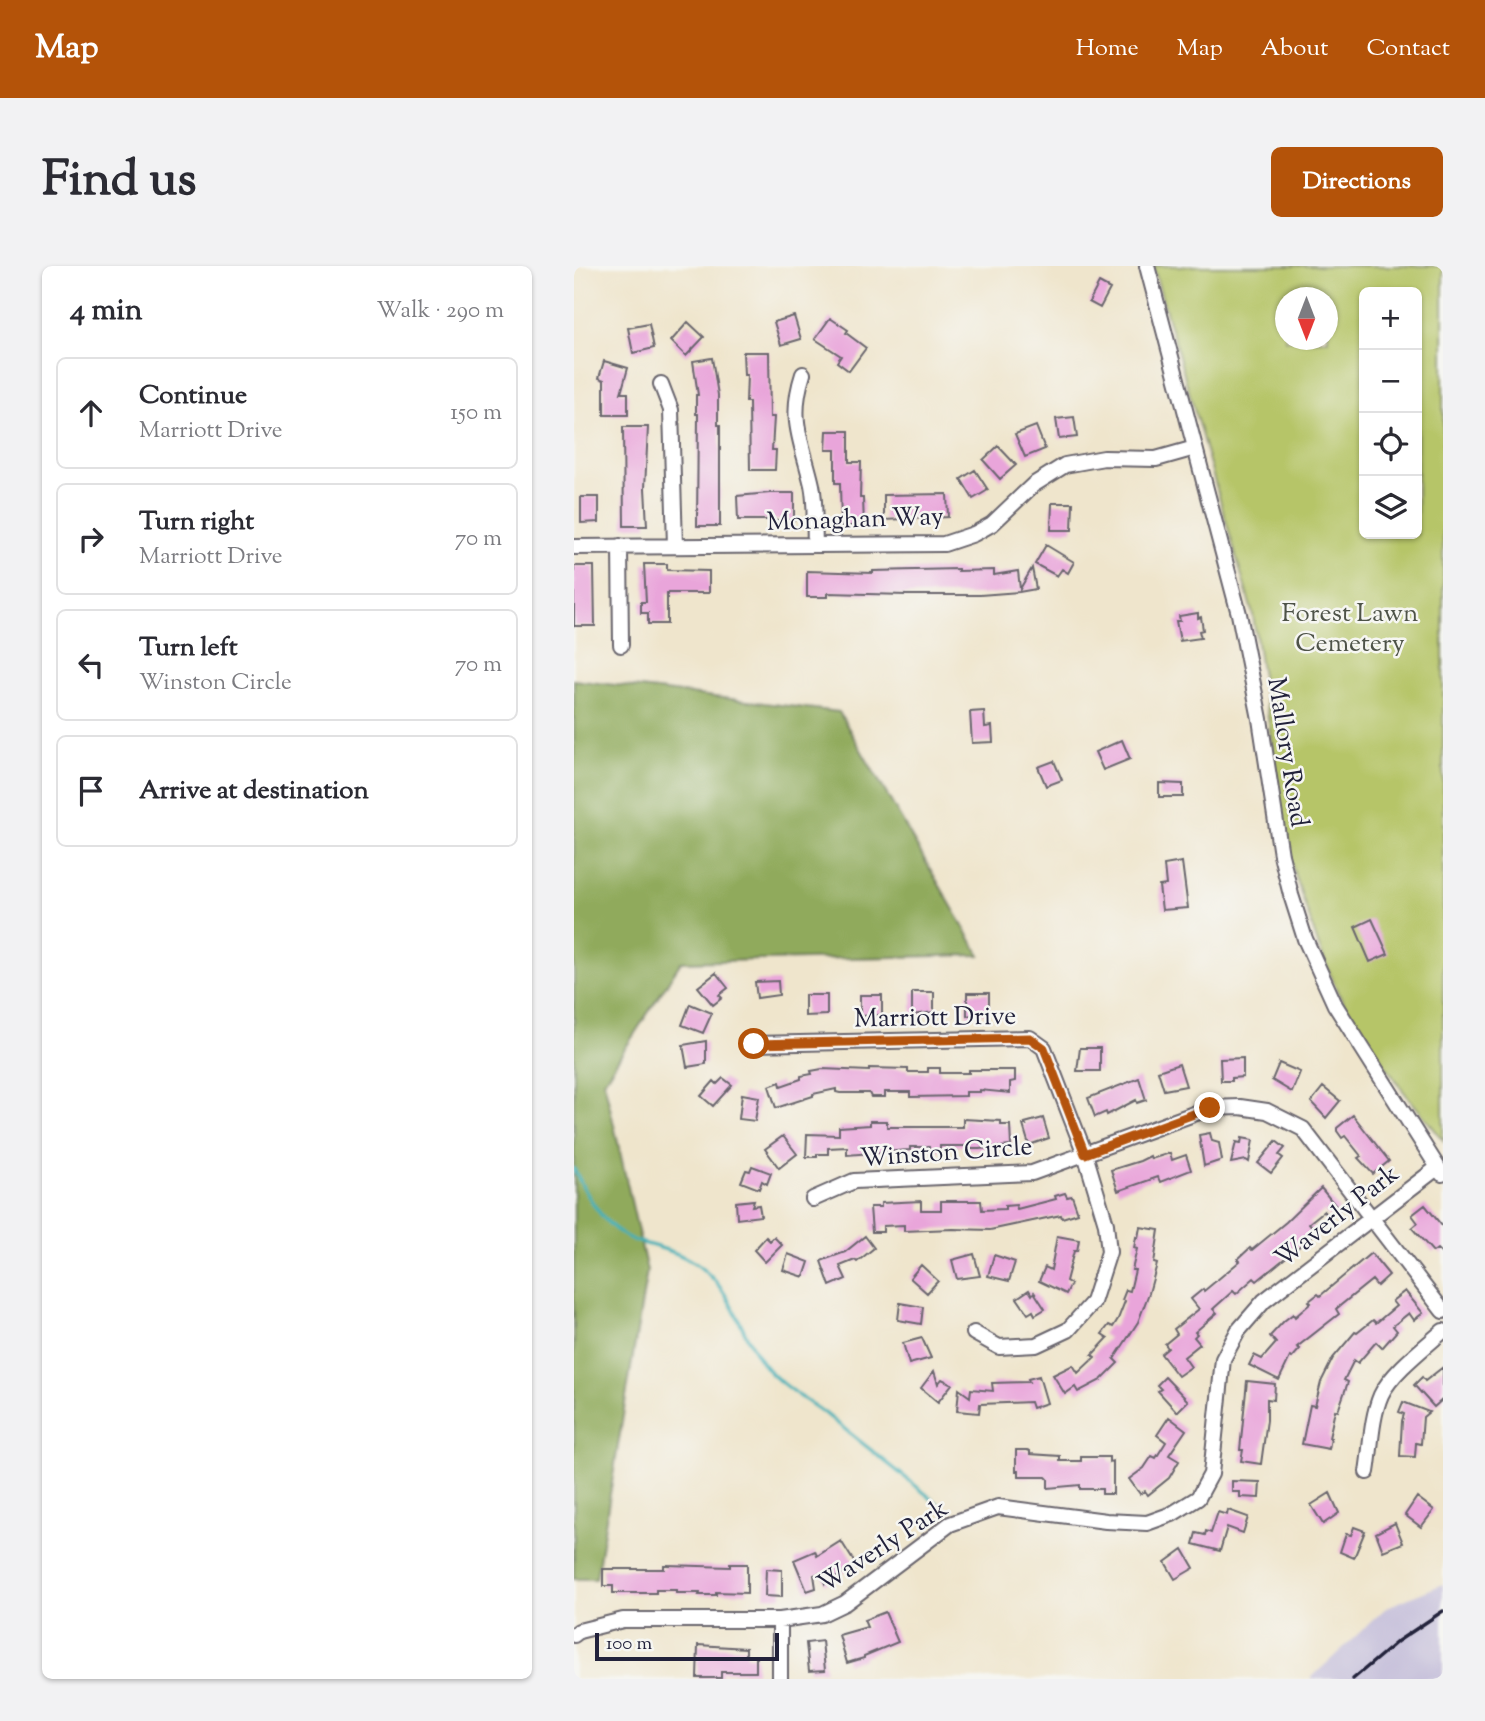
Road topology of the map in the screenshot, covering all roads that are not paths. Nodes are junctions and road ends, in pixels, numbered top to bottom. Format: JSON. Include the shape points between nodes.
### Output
{"nodes":[{"id":1,"x":1147,"y":266,"type":"edge"},
{"id":2,"x":803,"y":374,"type":"dead end"},
{"id":3,"x":661,"y":384,"type":"dead end"},
{"id":4,"x":1195,"y":448,"type":"junction"},
{"id":5,"x":815,"y":545,"type":"junction"},
{"id":6,"x":620,"y":546,"type":"junction"},
{"id":7,"x":675,"y":546,"type":"junction"},
{"id":8,"x":574,"y":547,"type":"edge"},
{"id":9,"x":621,"y":645,"type":"dead end"},
{"id":10,"x":754,"y":1044,"type":"dead end"},
{"id":11,"x":1085,"y":1154,"type":"junction"},
{"id":12,"x":1440,"y":1171,"type":"edge"},
{"id":13,"x":813,"y":1199,"type":"dead end"},
{"id":14,"x":1373,"y":1217,"type":"junction"},
{"id":15,"x":1443,"y":1311,"type":"edge"},
{"id":16,"x":1443,"y":1331,"type":"edge"},
{"id":17,"x":974,"y":1333,"type":"dead end"},
{"id":18,"x":1367,"y":1472,"type":"dead end"},
{"id":19,"x":780,"y":1620,"type":"junction"},
{"id":20,"x":574,"y":1635,"type":"edge"},
{"id":21,"x":780,"y":1679,"type":"edge"}],
"edges":[{"from":1,"to":4,"type":"street","name":"Mallory Road"},
{"from":2,"to":5,"type":"street","via":[[796,395],[798,437],[813,487]]},
{"from":3,"to":7,"type":"street","via":[[671,410]]},
{"from":4,"to":5,"type":"street","name":"Monaghan Way","via":[[1156,459],[1104,458],[1065,465],[1033,485],[992,524],[944,544]]},
{"from":4,"to":12,"type":"street","name":"Mallory Road","via":[[1239,614],[1281,855],[1302,930],[1335,1005]]},
{"from":5,"to":7,"type":"street","name":"Monaghan Way"},
{"from":6,"to":7,"type":"street","name":"Monaghan Way"},
{"from":6,"to":8,"type":"street","name":"Monaghan Way"},
{"from":6,"to":9,"type":"street"},
{"from":10,"to":11,"type":"street","name":"Marriott Drive","via":[[1030,1038],[1044,1048]]},
{"from":11,"to":13,"type":"street","name":"Winston Circle","via":[[1032,1173],[854,1181]]},
{"from":11,"to":14,"type":"street","name":"Winston Circle","via":[[1210,1108],[1267,1111],[1303,1129]]},
{"from":11,"to":17,"type":"street","name":"Marriott Drive","via":[[1106,1224],[1109,1252],[1093,1302],[1068,1330],[1035,1345],[999,1347]]},
{"from":12,"to":14,"type":"street","name":"Waverly Park"},
{"from":14,"to":15,"type":"street","name":"Winston Circle"},
{"from":14,"to":19,"type":"street","name":"Waverly Park","via":[[1264,1301],[1237,1331],[1223,1359],[1211,1474],[1198,1498],[1147,1523],[999,1507],[950,1524],[845,1603],[822,1614]]},
{"from":16,"to":18,"type":"street","via":[[1411,1358],[1382,1394]]},
{"from":19,"to":20,"type":"street","name":"Waverly Park","via":[[623,1620]]},
{"from":19,"to":21,"type":"street"}]}
